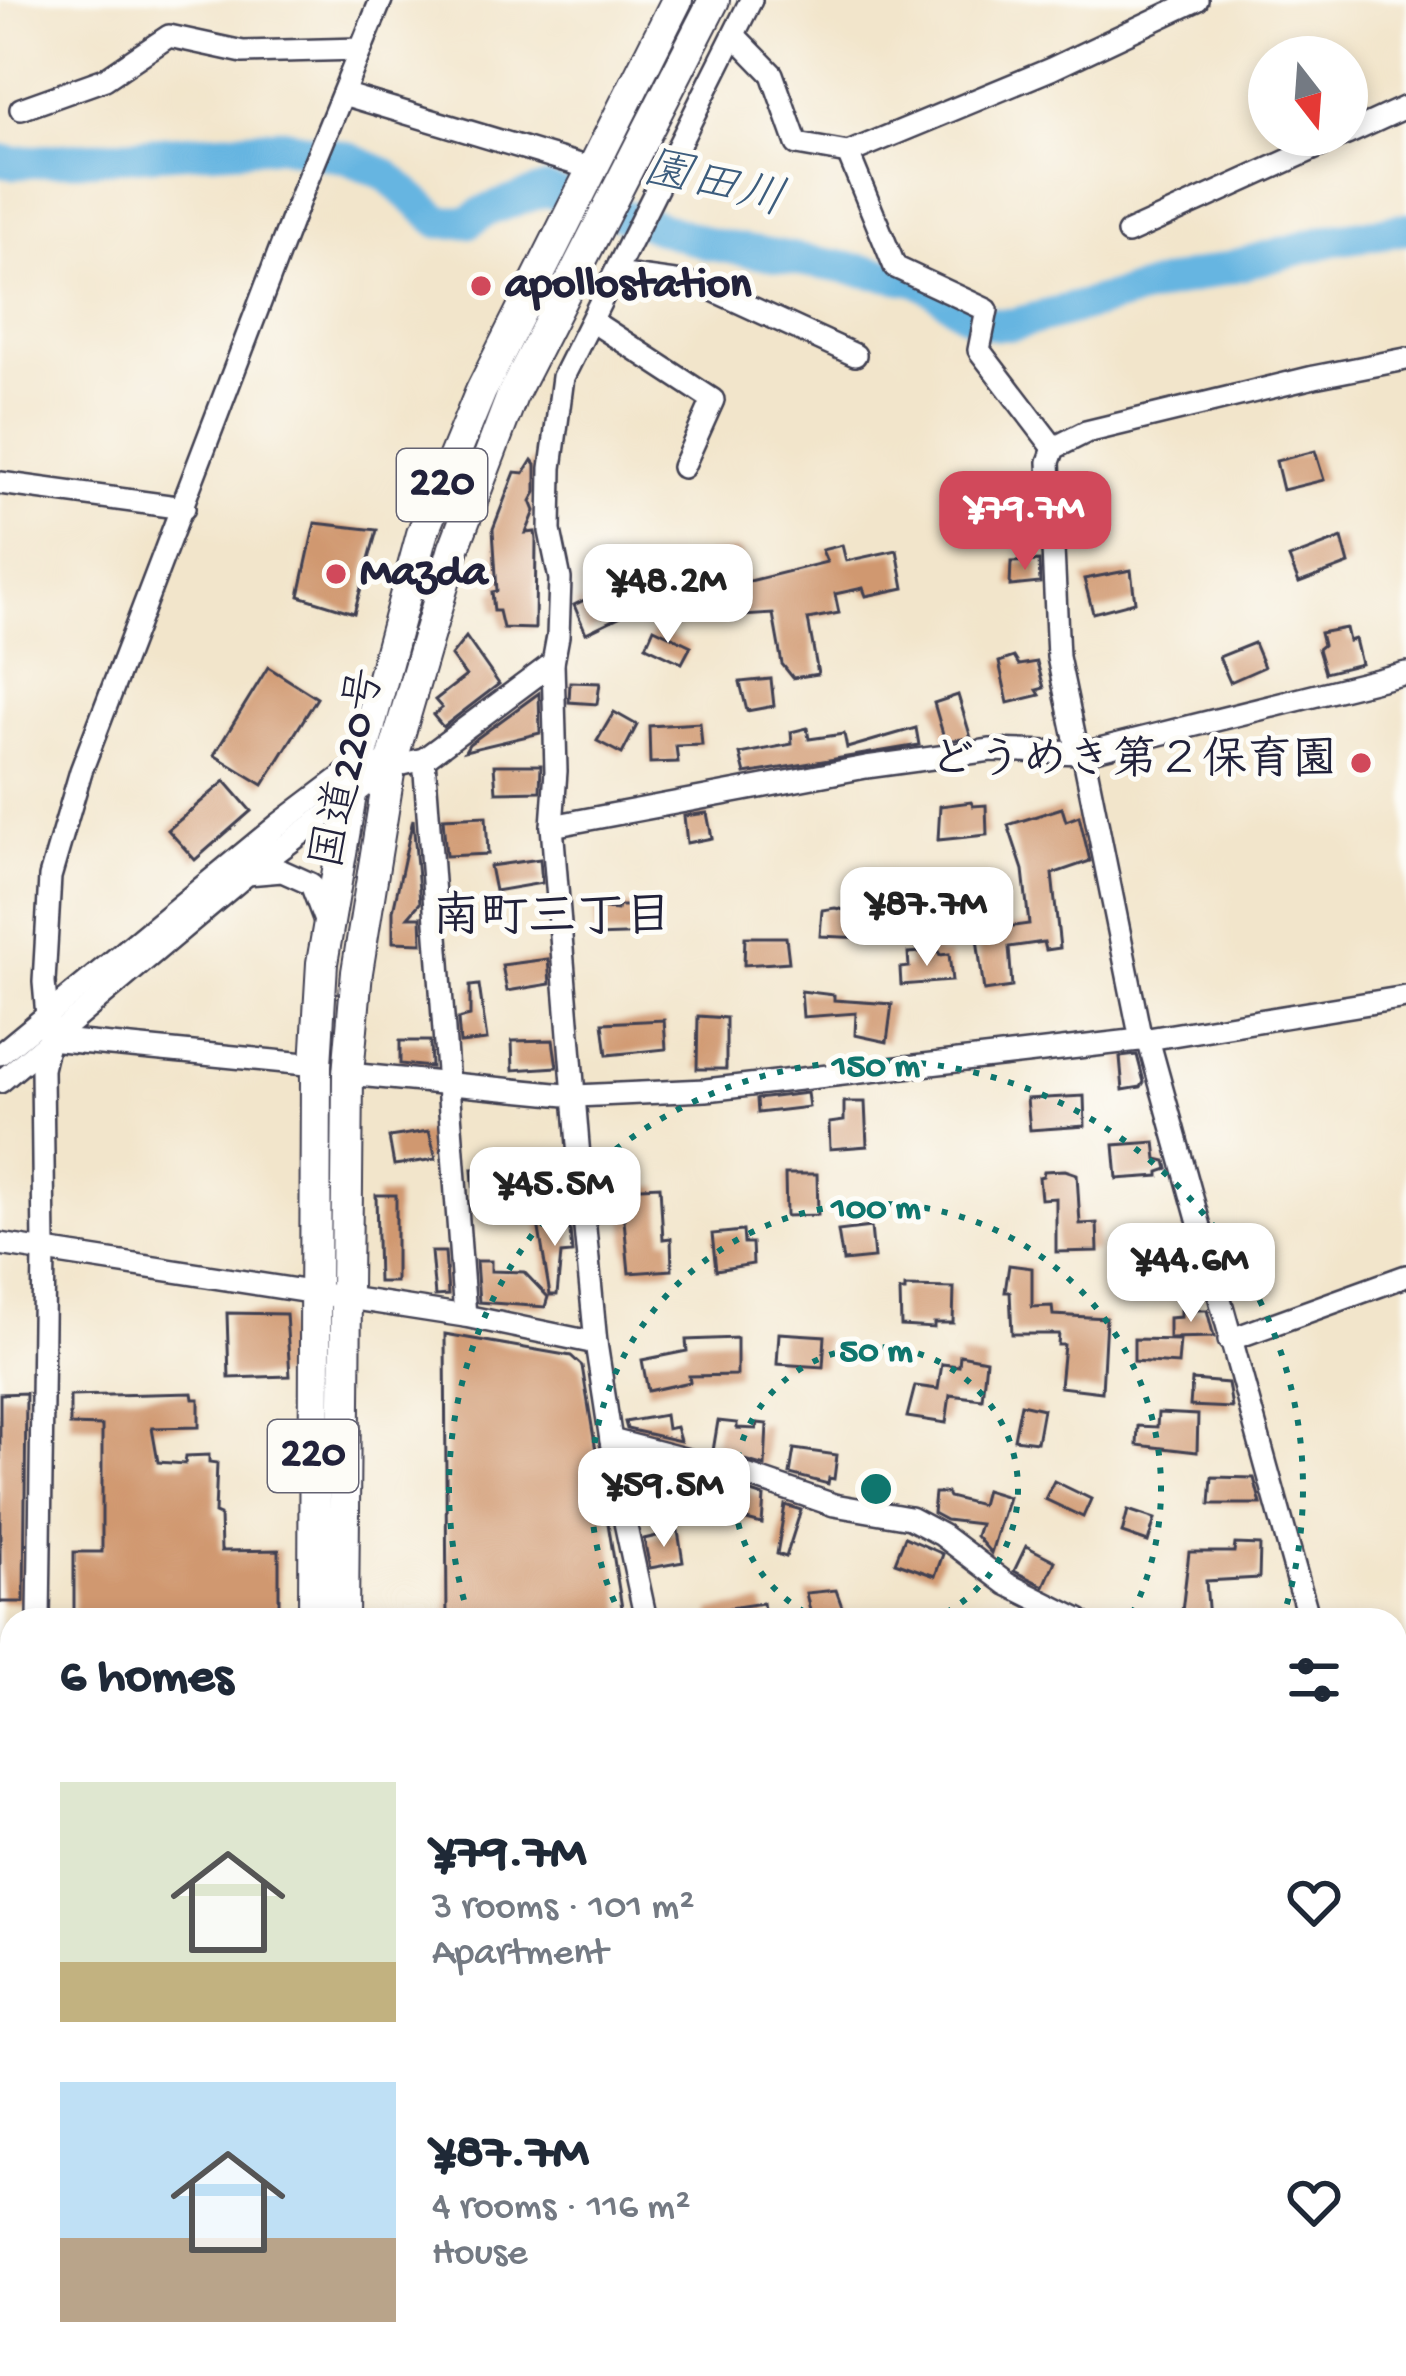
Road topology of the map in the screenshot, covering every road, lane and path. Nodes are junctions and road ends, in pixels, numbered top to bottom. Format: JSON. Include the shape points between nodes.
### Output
{"nodes":[{"id":1,"x":381,"y":0,"type":"edge"},
{"id":2,"x":677,"y":0,"type":"edge"},
{"id":3,"x":714,"y":0,"type":"edge"},
{"id":4,"x":752,"y":0,"type":"edge"},
{"id":5,"x":1197,"y":0,"type":"edge"},
{"id":6,"x":735,"y":36,"type":"junction"},
{"id":7,"x":362,"y":49,"type":"junction"},
{"id":8,"x":340,"y":102,"type":"junction"},
{"id":9,"x":1406,"y":107,"type":"edge"},
{"id":10,"x":21,"y":109,"type":"dead end"},
{"id":11,"x":1368,"y":124,"type":"edge"},
{"id":12,"x":848,"y":153,"type":"junction"},
{"id":13,"x":1297,"y":156,"type":"edge"},
{"id":14,"x":589,"y":171,"type":"junction"},
{"id":15,"x":1128,"y":233,"type":"dead end"},
{"id":16,"x":616,"y":274,"type":"junction"},
{"id":17,"x":592,"y":321,"type":"junction"},
{"id":18,"x":855,"y":355,"type":"dead end"},
{"id":19,"x":1406,"y":359,"type":"edge"},
{"id":20,"x":1054,"y":448,"type":"junction"},
{"id":21,"x":683,"y":467,"type":"dead end"},
{"id":22,"x":0,"y":483,"type":"edge"},
{"id":23,"x":184,"y":508,"type":"junction"},
{"id":24,"x":553,"y":663,"type":"junction"},
{"id":25,"x":1406,"y":673,"type":"edge"},
{"id":26,"x":1080,"y":753,"type":"junction"},
{"id":27,"x":424,"y":759,"type":"junction"},
{"id":28,"x":375,"y":765,"type":"junction"},
{"id":29,"x":351,"y":795,"type":"junction"},
{"id":30,"x":552,"y":826,"type":"junction"},
{"id":31,"x":246,"y":874,"type":"junction"},
{"id":32,"x":327,"y":934,"type":"junction"},
{"id":33,"x":1406,"y":997,"type":"edge"},
{"id":34,"x":47,"y":1028,"type":"junction"},
{"id":35,"x":1144,"y":1040,"type":"junction"},
{"id":36,"x":0,"y":1054,"type":"edge"},
{"id":37,"x":316,"y":1065,"type":"junction"},
{"id":38,"x":349,"y":1074,"type":"junction"},
{"id":39,"x":0,"y":1082,"type":"edge"},
{"id":40,"x":446,"y":1084,"type":"junction"},
{"id":41,"x":576,"y":1096,"type":"junction"},
{"id":42,"x":0,"y":1244,"type":"edge"},
{"id":43,"x":44,"y":1251,"type":"junction"},
{"id":44,"x":1406,"y":1276,"type":"edge"},
{"id":45,"x":312,"y":1292,"type":"junction"},
{"id":46,"x":346,"y":1298,"type":"junction"},
{"id":47,"x":465,"y":1316,"type":"junction"},
{"id":48,"x":1229,"y":1340,"type":"junction"},
{"id":49,"x":596,"y":1342,"type":"junction"},
{"id":50,"x":611,"y":1440,"type":"junction"},
{"id":51,"x":346,"y":1598,"type":"edge"},
{"id":52,"x":39,"y":1608,"type":"edge"},
{"id":53,"x":314,"y":1608,"type":"edge"},
{"id":54,"x":644,"y":1608,"type":"edge"},
{"id":55,"x":1054,"y":1608,"type":"edge"},
{"id":56,"x":1306,"y":1608,"type":"edge"}],
"edges":[{"from":1,"to":7,"type":"street"},
{"from":2,"to":14,"type":"highway","name":"国道220号","number":"220"},
{"from":3,"to":28,"type":"highway","name":"国道220号","number":"220","via":[[512,397]]},
{"from":4,"to":6,"type":"street"},
{"from":5,"to":12,"type":"street"},
{"from":6,"to":12,"type":"street","via":[[772,74],[797,144]]},
{"from":6,"to":16,"type":"street"},
{"from":7,"to":8,"type":"street"},
{"from":7,"to":10,"type":"street","via":[[243,52],[169,36],[105,80]]},
{"from":8,"to":14,"type":"street"},
{"from":8,"to":23,"type":"street"},
{"from":9,"to":11,"type":"street"},
{"from":12,"to":20,"type":"street","via":[[895,267],[987,310],[980,350]]},
{"from":13,"to":15,"type":"street"},
{"from":14,"to":28,"type":"highway","name":"国道220号","number":"220","via":[[481,391],[422,534]]},
{"from":16,"to":17,"type":"street"},
{"from":16,"to":18,"type":"street","via":[[704,286]]},
{"from":17,"to":21,"type":"street","via":[[713,400]]},
{"from":17,"to":24,"type":"street","via":[[563,376],[550,468],[560,579]]},
{"from":19,"to":20,"type":"street","via":[[1086,432]]},
{"from":20,"to":26,"type":"street","via":[[1058,656]]},
{"from":22,"to":23,"type":"street"},
{"from":23,"to":34,"type":"street","via":[[62,829],[46,921]]},
{"from":24,"to":27,"type":"street"},
{"from":24,"to":30,"type":"street"},
{"from":25,"to":26,"type":"street"},
{"from":26,"to":30,"type":"street","via":[[991,750],[866,767]]},
{"from":26,"to":35,"type":"street"},
{"from":27,"to":28,"type":"street"},
{"from":27,"to":40,"type":"street"},
{"from":28,"to":29,"type":"highway","name":"国道220号","number":"220"},
{"from":28,"to":34,"type":"street","via":[[278,825]]},
{"from":28,"to":38,"type":"highway","name":"国道220号","number":"220"},
{"from":29,"to":31,"type":"street"},
{"from":29,"to":32,"type":"highway","name":"国道220号","number":"220"},
{"from":30,"to":41,"type":"street"},
{"from":31,"to":32,"type":"street","via":[[282,871],[311,884]]},
{"from":31,"to":34,"type":"street"},
{"from":32,"to":37,"type":"highway","name":"国道220号","number":"220"},
{"from":33,"to":35,"type":"street"},
{"from":34,"to":36,"type":"street"},
{"from":34,"to":37,"type":"street"},
{"from":34,"to":39,"type":"street"},
{"from":34,"to":43,"type":"street"},
{"from":35,"to":41,"type":"street","via":[[706,1090]]},
{"from":35,"to":48,"type":"street"},
{"from":37,"to":45,"type":"highway","name":"国道220号","number":"220"},
{"from":38,"to":40,"type":"street"},
{"from":38,"to":46,"type":"highway","name":"国道220号","number":"220"},
{"from":40,"to":41,"type":"street"},
{"from":40,"to":47,"type":"street"},
{"from":41,"to":49,"type":"street"},
{"from":42,"to":43,"type":"street"},
{"from":43,"to":45,"type":"street"},
{"from":43,"to":52,"type":"street"},
{"from":44,"to":48,"type":"street"},
{"from":45,"to":46,"type":"street"},
{"from":45,"to":53,"type":"highway","name":"国道220号","number":"220"},
{"from":46,"to":47,"type":"street"},
{"from":46,"to":51,"type":"highway","name":"国道220号","number":"220"},
{"from":47,"to":49,"type":"street"},
{"from":48,"to":56,"type":"street"},
{"from":49,"to":50,"type":"street"},
{"from":50,"to":54,"type":"street"},
{"from":50,"to":55,"type":"street","via":[[834,1505],[910,1518]]}]}
